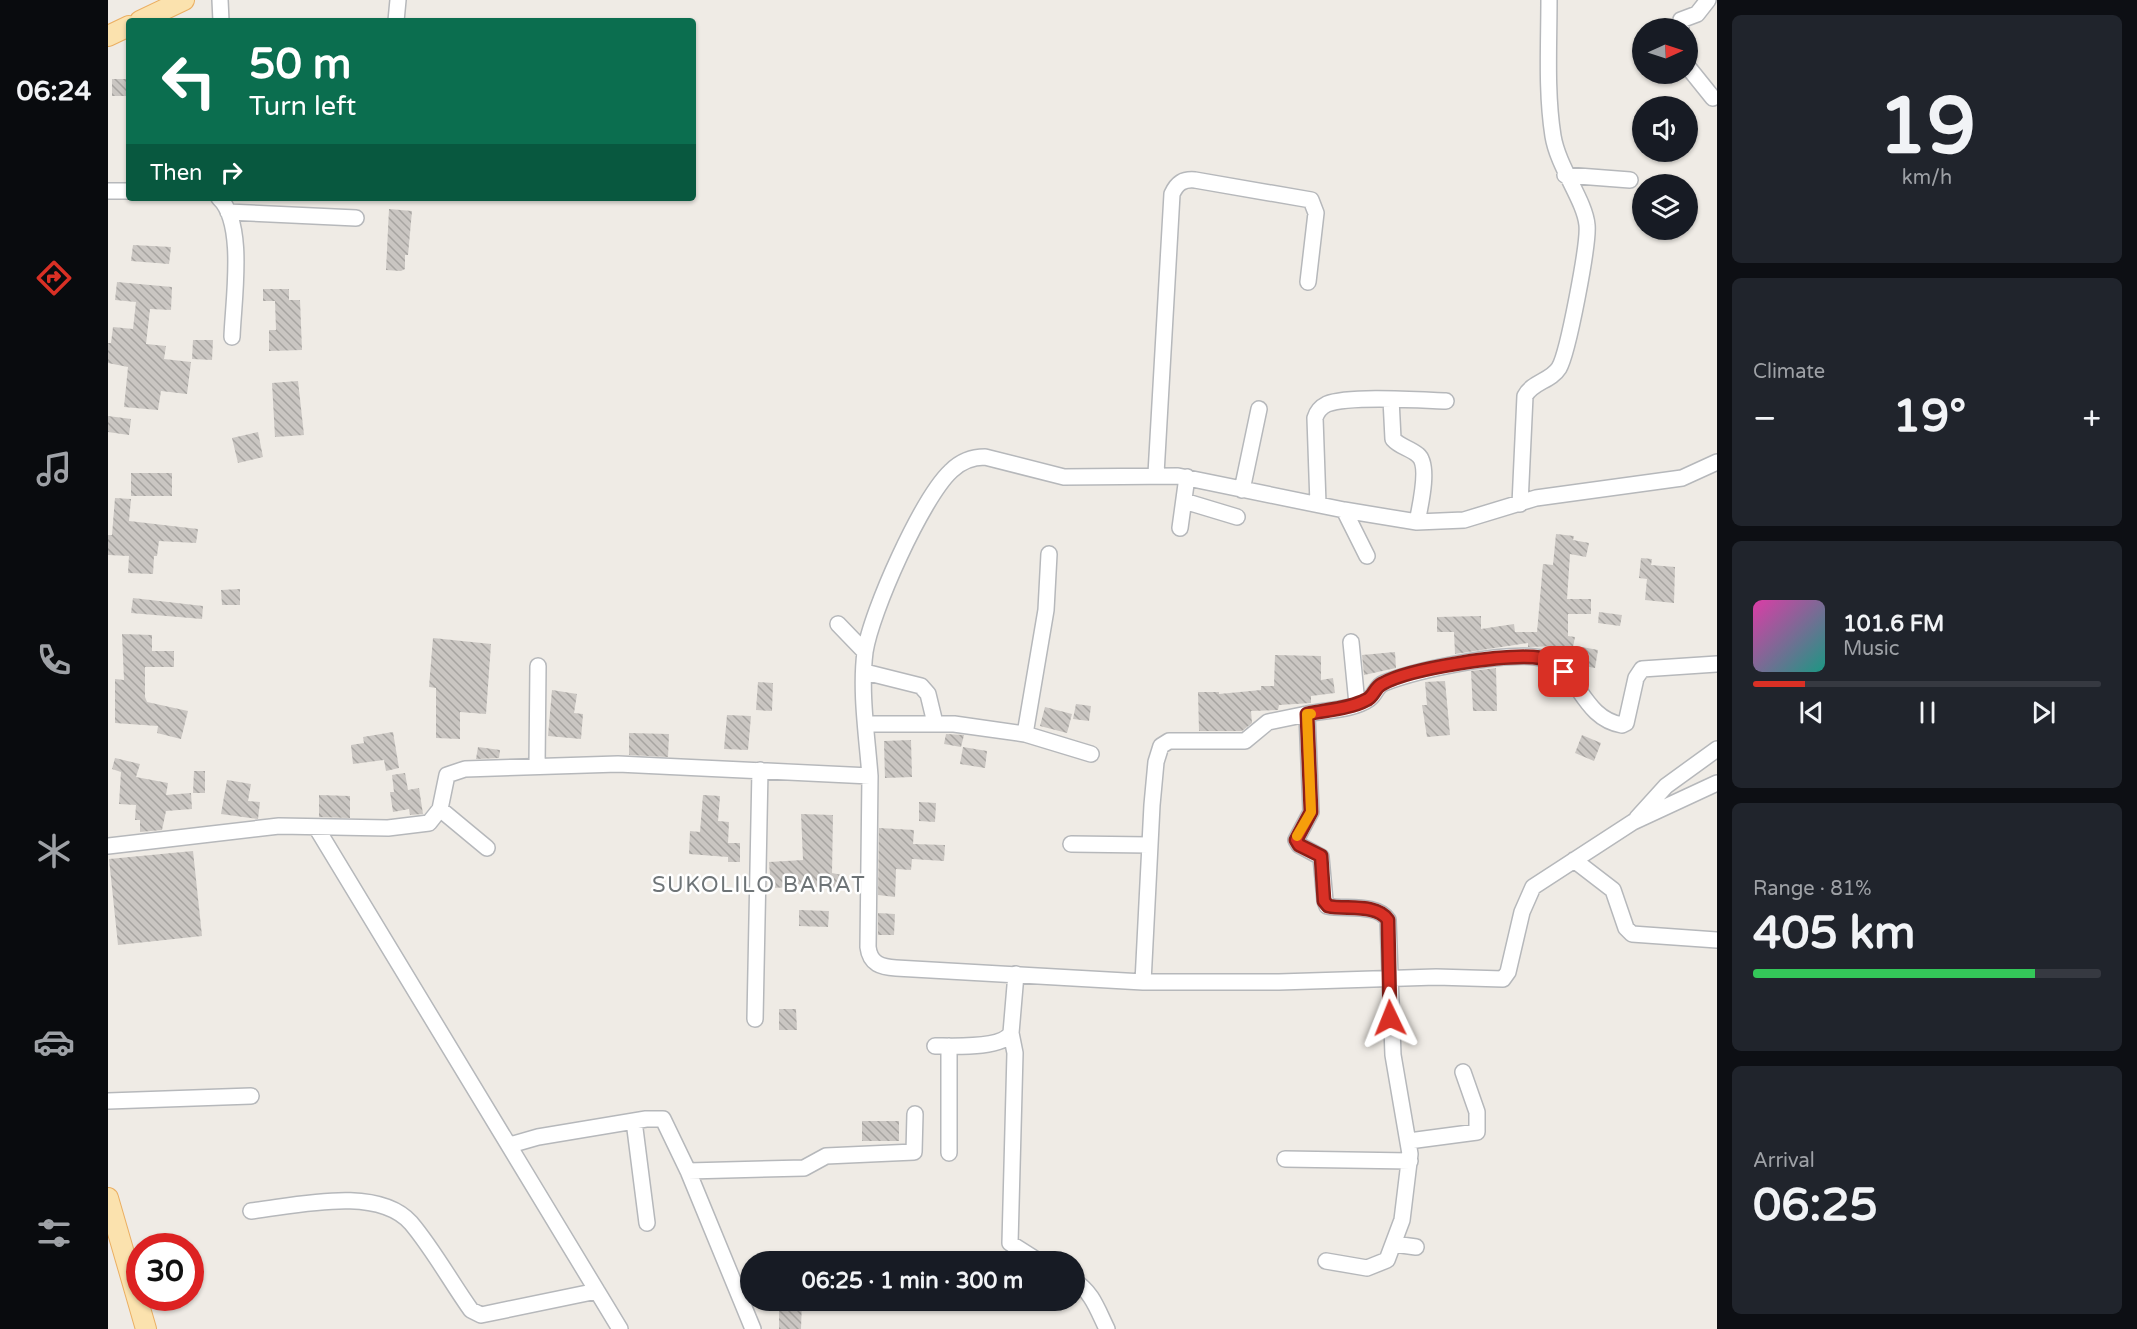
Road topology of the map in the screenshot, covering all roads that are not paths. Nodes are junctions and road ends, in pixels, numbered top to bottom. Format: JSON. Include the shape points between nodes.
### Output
{"nodes":[{"id":1,"x":184,"y":0,"type":"edge"},
{"id":2,"x":220,"y":0,"type":"edge"},
{"id":3,"x":398,"y":0,"type":"edge"},
{"id":4,"x":1549,"y":0,"type":"edge"},
{"id":5,"x":1708,"y":0,"type":"edge"},
{"id":6,"x":146,"y":18,"type":"edge"},
{"id":7,"x":221,"y":18,"type":"edge"},
{"id":8,"x":396,"y":18,"type":"edge"},
{"id":9,"x":1688,"y":18,"type":"edge"},
{"id":10,"x":126,"y":27,"type":"edge"},
{"id":11,"x":108,"y":36,"type":"edge"},
{"id":12,"x":1698,"y":80,"type":"edge"},
{"id":13,"x":1713,"y":98,"type":"dead end"},
{"id":14,"x":1565,"y":175,"type":"junction"},
{"id":15,"x":1630,"y":180,"type":"dead end"},
{"id":16,"x":108,"y":191,"type":"edge"},
{"id":17,"x":126,"y":191,"type":"edge"},
{"id":18,"x":221,"y":201,"type":"edge"},
{"id":19,"x":228,"y":212,"type":"junction"},
{"id":20,"x":356,"y":218,"type":"dead end"},
{"id":21,"x":1308,"y":282,"type":"dead end"},
{"id":22,"x":232,"y":337,"type":"dead end"},
{"id":23,"x":1391,"y":399,"type":"junction"},
{"id":24,"x":1446,"y":401,"type":"dead end"},
{"id":25,"x":1259,"y":409,"type":"dead end"},
{"id":26,"x":1717,"y":462,"type":"edge"},
{"id":27,"x":1156,"y":474,"type":"junction"},
{"id":28,"x":1187,"y":477,"type":"junction"},
{"id":29,"x":1242,"y":490,"type":"junction"},
{"id":30,"x":1184,"y":501,"type":"junction"},
{"id":31,"x":1318,"y":504,"type":"junction"},
{"id":32,"x":1520,"y":504,"type":"junction"},
{"id":33,"x":1344,"y":510,"type":"junction"},
{"id":34,"x":1237,"y":517,"type":"dead end"},
{"id":35,"x":1417,"y":522,"type":"junction"},
{"id":36,"x":1180,"y":528,"type":"dead end"},
{"id":37,"x":1049,"y":554,"type":"dead end"},
{"id":38,"x":1367,"y":556,"type":"dead end"},
{"id":39,"x":838,"y":624,"type":"dead end"},
{"id":40,"x":1351,"y":642,"type":"dead end"},
{"id":41,"x":866,"y":652,"type":"junction"},
{"id":42,"x":1717,"y":664,"type":"edge"},
{"id":43,"x":538,"y":666,"type":"dead end"},
{"id":44,"x":865,"y":672,"type":"junction"},
{"id":45,"x":1357,"y":704,"type":"junction"},
{"id":46,"x":1307,"y":714,"type":"junction"},
{"id":47,"x":866,"y":723,"type":"junction"},
{"id":48,"x":935,"y":723,"type":"junction"},
{"id":49,"x":1025,"y":734,"type":"junction"},
{"id":50,"x":1717,"y":749,"type":"edge"},
{"id":51,"x":1091,"y":754,"type":"dead end"},
{"id":52,"x":537,"y":766,"type":"junction"},
{"id":53,"x":760,"y":770,"type":"junction"},
{"id":54,"x":870,"y":776,"type":"junction"},
{"id":55,"x":1717,"y":783,"type":"edge"},
{"id":56,"x":440,"y":809,"type":"junction"},
{"id":57,"x":1633,"y":822,"type":"junction"},
{"id":58,"x":316,"y":827,"type":"junction"},
{"id":59,"x":1071,"y":844,"type":"dead end"},
{"id":60,"x":1149,"y":845,"type":"junction"},
{"id":61,"x":108,"y":846,"type":"edge"},
{"id":62,"x":487,"y":848,"type":"dead end"},
{"id":63,"x":1574,"y":860,"type":"junction"},
{"id":64,"x":1717,"y":940,"type":"edge"},
{"id":65,"x":1016,"y":974,"type":"junction"},
{"id":66,"x":1389,"y":979,"type":"junction"},
{"id":67,"x":1143,"y":982,"type":"junction"},
{"id":68,"x":755,"y":1019,"type":"dead end"},
{"id":69,"x":1011,"y":1034,"type":"junction"},
{"id":70,"x":1463,"y":1071,"type":"dead end"},
{"id":71,"x":251,"y":1096,"type":"dead end"},
{"id":72,"x":108,"y":1101,"type":"edge"},
{"id":73,"x":915,"y":1114,"type":"dead end"},
{"id":74,"x":634,"y":1121,"type":"junction"},
{"id":75,"x":1409,"y":1141,"type":"junction"},
{"id":76,"x":510,"y":1145,"type":"junction"},
{"id":77,"x":949,"y":1154,"type":"dead end"},
{"id":78,"x":1285,"y":1159,"type":"dead end"},
{"id":79,"x":1410,"y":1161,"type":"junction"},
{"id":80,"x":688,"y":1171,"type":"junction"},
{"id":81,"x":108,"y":1198,"type":"edge"},
{"id":82,"x":251,"y":1211,"type":"dead end"},
{"id":83,"x":647,"y":1223,"type":"dead end"},
{"id":84,"x":1394,"y":1244,"type":"junction"},
{"id":85,"x":1416,"y":1247,"type":"dead end"},
{"id":86,"x":1023,"y":1251,"type":"edge"},
{"id":87,"x":1326,"y":1261,"type":"dead end"},
{"id":88,"x":1085,"y":1290,"type":"edge"},
{"id":89,"x":597,"y":1291,"type":"junction"},
{"id":90,"x":146,"y":1329,"type":"edge"},
{"id":91,"x":620,"y":1329,"type":"edge"},
{"id":92,"x":753,"y":1329,"type":"edge"},
{"id":93,"x":1107,"y":1329,"type":"edge"}],
"edges":[{"from":1,"to":6,"type":"main road"},
{"from":2,"to":7,"type":"street"},
{"from":3,"to":8,"type":"street"},
{"from":4,"to":14,"type":"street","via":[[1550,111]]},
{"from":5,"to":9,"type":"street","via":[[1695,16]]},
{"from":10,"to":11,"type":"main road"},
{"from":12,"to":13,"type":"street"},
{"from":14,"to":15,"type":"street"},
{"from":14,"to":32,"type":"street","via":[[1587,226],[1568,341],[1560,366],[1525,396]]},
{"from":16,"to":17,"type":"street"},
{"from":18,"to":19,"type":"street"},
{"from":19,"to":20,"type":"street"},
{"from":19,"to":22,"type":"street","via":[[235,245]]},
{"from":21,"to":27,"type":"street","via":[[1316,213],[1311,200],[1195,180],[1177,185],[1172,194]]},
{"from":23,"to":24,"type":"street"},
{"from":23,"to":31,"type":"street","via":[[1330,403],[1318,411]]},
{"from":23,"to":35,"type":"street","via":[[1394,439],[1418,454],[1422,463]]},
{"from":25,"to":29,"type":"street"},
{"from":26,"to":32,"type":"street","via":[[1682,478]]},
{"from":27,"to":28,"type":"street"},
{"from":27,"to":41,"type":"street","via":[[1074,477],[1051,475],[984,457],[963,462],[933,494],[912,531],[879,609]]},
{"from":28,"to":29,"type":"street"},
{"from":28,"to":30,"type":"street"},
{"from":29,"to":31,"type":"street"},
{"from":30,"to":34,"type":"street"},
{"from":30,"to":36,"type":"street"},
{"from":31,"to":33,"type":"street"},
{"from":32,"to":35,"type":"street","via":[[1464,520]]},
{"from":33,"to":35,"type":"street"},
{"from":33,"to":38,"type":"street"},
{"from":37,"to":49,"type":"street","via":[[1046,610]]},
{"from":39,"to":41,"type":"street"},
{"from":40,"to":45,"type":"street"},
{"from":41,"to":44,"type":"street"},
{"from":42,"to":45,"type":"street","via":[[1642,669],[1636,678],[1626,723],[1622,725],[1596,713],[1560,666],[1543,658],[1481,660],[1426,671],[1381,684],[1371,698]]},
{"from":43,"to":52,"type":"street"},
{"from":44,"to":47,"type":"street"},
{"from":44,"to":48,"type":"street","via":[[921,686],[928,694]]},
{"from":45,"to":46,"type":"street"},
{"from":46,"to":60,"type":"street","via":[[1268,722],[1245,741],[1164,744],[1156,762]]},
{"from":46,"to":66,"type":"street","via":[[1311,812],[1296,840],[1321,856],[1324,901],[1328,906],[1374,910],[1385,915],[1389,926]]},
{"from":47,"to":48,"type":"street"},
{"from":47,"to":54,"type":"street"},
{"from":48,"to":49,"type":"street"},
{"from":49,"to":51,"type":"street"},
{"from":50,"to":57,"type":"street","via":[[1666,786]]},
{"from":52,"to":53,"type":"street","via":[[618,764]]},
{"from":52,"to":56,"type":"street","via":[[450,773],[444,781]]},
{"from":53,"to":54,"type":"street"},
{"from":53,"to":68,"type":"street"},
{"from":54,"to":65,"type":"street","via":[[871,959],[890,968]]},
{"from":55,"to":57,"type":"street"},
{"from":56,"to":58,"type":"street","via":[[429,824]]},
{"from":56,"to":62,"type":"street"},
{"from":57,"to":63,"type":"street"},
{"from":58,"to":61,"type":"street","via":[[249,829]]},
{"from":58,"to":76,"type":"street"},
{"from":59,"to":60,"type":"street"},
{"from":60,"to":67,"type":"street"},
{"from":63,"to":64,"type":"street","via":[[1613,890],[1626,928],[1632,934]]},
{"from":63,"to":66,"type":"street","via":[[1529,892],[1505,978]]},
{"from":65,"to":67,"type":"street"},
{"from":65,"to":69,"type":"street"},
{"from":66,"to":67,"type":"street"},
{"from":66,"to":75,"type":"street","via":[[1393,1055]]},
{"from":69,"to":77,"type":"street","via":[[1008,1039],[990,1044],[942,1046]]},
{"from":69,"to":86,"type":"street","via":[[1015,1053],[1010,1243]]},
{"from":70,"to":75,"type":"street","via":[[1477,1112],[1477,1132]]},
{"from":71,"to":72,"type":"street"},
{"from":73,"to":80,"type":"street","via":[[914,1152],[826,1156],[804,1167]]},
{"from":74,"to":76,"type":"street"},
{"from":74,"to":80,"type":"street","via":[[663,1119]]},
{"from":74,"to":83,"type":"street"},
{"from":75,"to":79,"type":"street"},
{"from":76,"to":89,"type":"street"},
{"from":78,"to":79,"type":"street"},
{"from":79,"to":84,"type":"street","via":[[1402,1220]]},
{"from":80,"to":92,"type":"street"},
{"from":81,"to":90,"type":"main road"},
{"from":82,"to":89,"type":"street","via":[[355,1200],[383,1205],[410,1222],[471,1310],[481,1316]]},
{"from":84,"to":85,"type":"street"},
{"from":84,"to":87,"type":"street","via":[[1387,1260],[1376,1267],[1359,1268]]},
{"from":88,"to":93,"type":"street"},
{"from":89,"to":91,"type":"street"}]}
